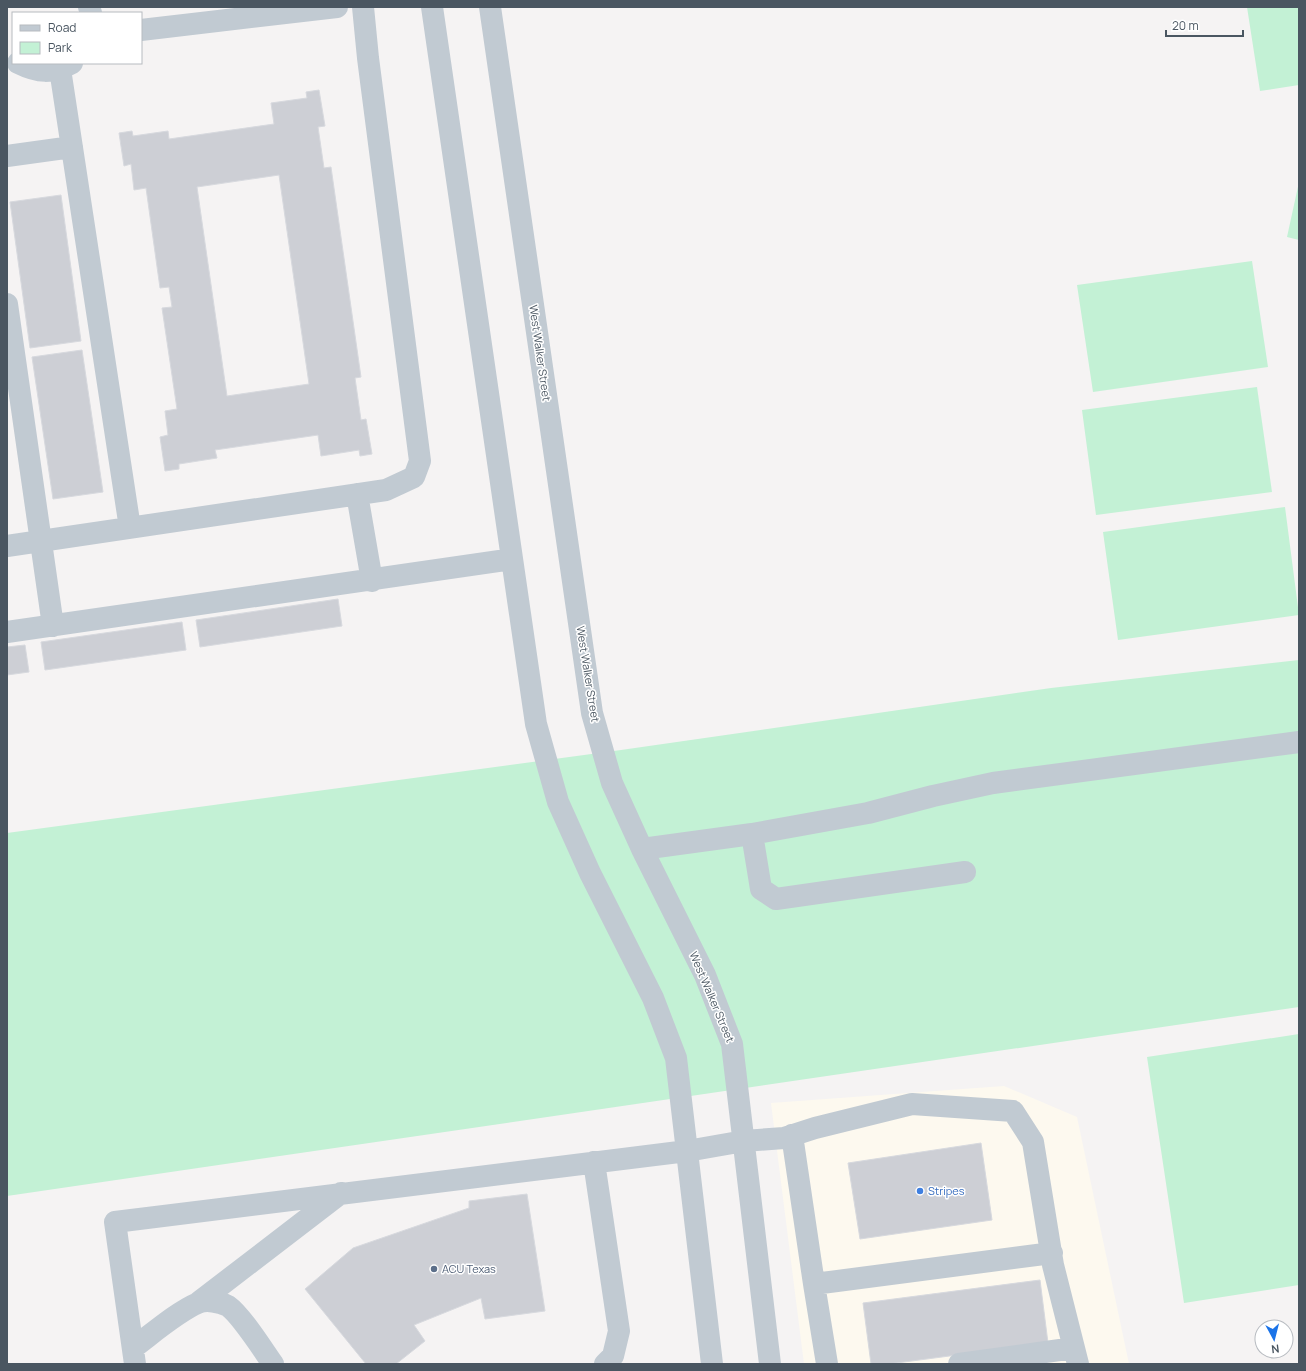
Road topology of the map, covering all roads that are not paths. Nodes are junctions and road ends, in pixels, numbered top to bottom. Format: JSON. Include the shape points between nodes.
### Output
{"nodes":[{"id":1,"x":337,"y":7,"type":"edge"},
{"id":2,"x":363,"y":7,"type":"edge"},
{"id":3,"x":432,"y":7,"type":"edge"},
{"id":4,"x":490,"y":7,"type":"edge"},
{"id":5,"x":142,"y":30,"type":"edge"},
{"id":6,"x":20,"y":64,"type":"edge"},
{"id":7,"x":66,"y":66,"type":"edge"},
{"id":8,"x":72,"y":147,"type":"junction"},
{"id":9,"x":7,"y":156,"type":"edge"},
{"id":10,"x":7,"y":304,"type":"edge"},
{"id":11,"x":357,"y":494,"type":"junction"},
{"id":12,"x":130,"y":528,"type":"junction"},
{"id":13,"x":41,"y":541,"type":"junction"},
{"id":14,"x":7,"y":546,"type":"edge"},
{"id":15,"x":512,"y":560,"type":"junction"},
{"id":16,"x":372,"y":581,"type":"junction"},
{"id":17,"x":53,"y":626,"type":"junction"},
{"id":18,"x":7,"y":632,"type":"edge"},
{"id":19,"x":1299,"y":742,"type":"edge"},
{"id":20,"x":752,"y":834,"type":"junction"},
{"id":21,"x":642,"y":849,"type":"junction"},
{"id":22,"x":965,"y":872,"type":"dead end"},
{"id":23,"x":792,"y":1135,"type":"junction"},
{"id":24,"x":744,"y":1141,"type":"junction"},
{"id":25,"x":687,"y":1151,"type":"junction"},
{"id":26,"x":594,"y":1162,"type":"junction"},
{"id":27,"x":341,"y":1193,"type":"junction"},
{"id":28,"x":1052,"y":1253,"type":"junction"},
{"id":29,"x":814,"y":1284,"type":"junction"},
{"id":30,"x":199,"y":1302,"type":"junction"},
{"id":31,"x":134,"y":1356,"type":"edge"},
{"id":32,"x":1076,"y":1356,"type":"edge"},
{"id":33,"x":273,"y":1364,"type":"edge"},
{"id":34,"x":605,"y":1364,"type":"edge"},
{"id":35,"x":712,"y":1364,"type":"edge"},
{"id":36,"x":770,"y":1364,"type":"edge"},
{"id":37,"x":827,"y":1364,"type":"edge"},
{"id":38,"x":959,"y":1364,"type":"edge"}],
"edges":[{"from":1,"to":5,"type":"street"},
{"from":2,"to":11,"type":"street","via":[[420,461],[414,477],[386,490]]},
{"from":3,"to":15,"type":"street"},
{"from":4,"to":21,"type":"street","name":"West Walker Street","via":[[592,713],[612,783]]},
{"from":6,"to":7,"type":"street","via":[[30,69],[45,71]]},
{"from":7,"to":8,"type":"street"},
{"from":8,"to":9,"type":"street"},
{"from":8,"to":12,"type":"street"},
{"from":10,"to":13,"type":"street"},
{"from":11,"to":12,"type":"street"},
{"from":11,"to":16,"type":"street"},
{"from":12,"to":13,"type":"street"},
{"from":13,"to":14,"type":"street"},
{"from":13,"to":17,"type":"street"},
{"from":15,"to":16,"type":"street"},
{"from":15,"to":25,"type":"street","via":[[536,724],[558,802],[590,873],[653,998],[676,1058]]},
{"from":16,"to":17,"type":"street"},
{"from":17,"to":18,"type":"street"},
{"from":19,"to":20,"type":"street","via":[[994,784],[868,813]]},
{"from":20,"to":21,"type":"street"},
{"from":20,"to":22,"type":"street","via":[[761,889],[776,899]]},
{"from":21,"to":24,"type":"street","name":"West Walker Street","via":[[705,975],[732,1044]]},
{"from":23,"to":24,"type":"street"},
{"from":23,"to":28,"type":"street","via":[[912,1104],[1013,1111],[1033,1142]]},
{"from":23,"to":29,"type":"street"},
{"from":24,"to":25,"type":"street"},
{"from":24,"to":36,"type":"street","name":"West Walker Street"},
{"from":25,"to":26,"type":"street"},
{"from":25,"to":35,"type":"street"},
{"from":26,"to":27,"type":"street"},
{"from":26,"to":34,"type":"street","via":[[619,1331],[613,1356]]},
{"from":27,"to":30,"type":"street"},
{"from":27,"to":31,"type":"street","via":[[115,1222]]},
{"from":28,"to":29,"type":"street"},
{"from":28,"to":32,"type":"street"},
{"from":29,"to":37,"type":"street"},
{"from":30,"to":31,"type":"street","via":[[176,1317]]},
{"from":30,"to":33,"type":"street","via":[[215,1302],[228,1306]]},
{"from":32,"to":38,"type":"street"}]}
